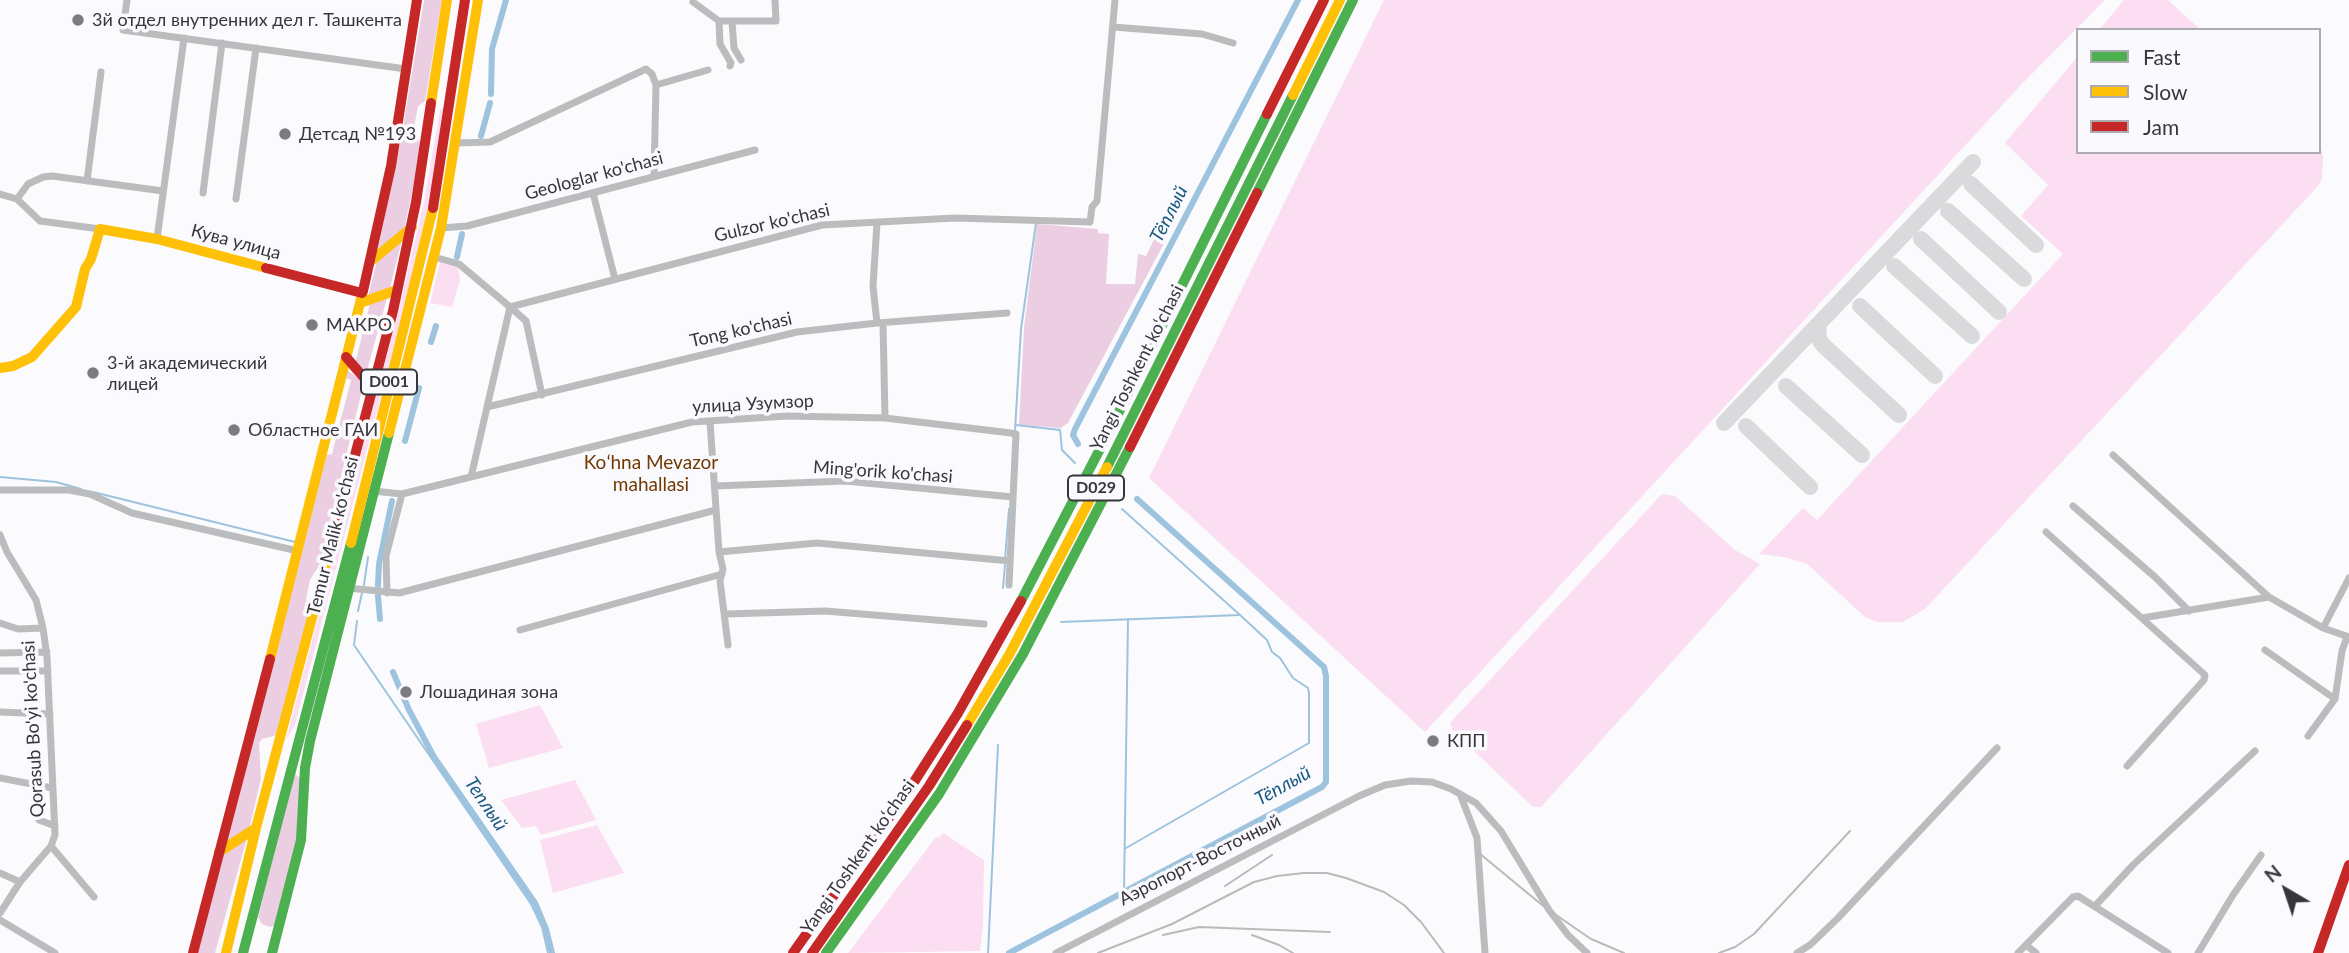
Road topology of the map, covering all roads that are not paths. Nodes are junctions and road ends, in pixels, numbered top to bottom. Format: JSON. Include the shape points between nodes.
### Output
{"nodes":[{"id":1,"x":127,"y":0,"type":"edge"},
{"id":2,"x":417,"y":0,"type":"edge"},
{"id":3,"x":447,"y":0,"type":"edge"},
{"id":4,"x":465,"y":0,"type":"edge"},
{"id":5,"x":478,"y":0,"type":"edge"},
{"id":6,"x":775,"y":0,"type":"edge"},
{"id":7,"x":1115,"y":0,"type":"edge"},
{"id":8,"x":1324,"y":0,"type":"edge"},
{"id":9,"x":1340,"y":0,"type":"edge"},
{"id":10,"x":1353,"y":0,"type":"edge"},
{"id":11,"x":693,"y":2,"type":"dead end"},
{"id":12,"x":719,"y":21,"type":"junction"},
{"id":13,"x":732,"y":22,"type":"junction"},
{"id":14,"x":1113,"y":27,"type":"junction"},
{"id":15,"x":184,"y":38,"type":"junction"},
{"id":16,"x":222,"y":43,"type":"junction"},
{"id":17,"x":1233,"y":43,"type":"dead end"},
{"id":18,"x":256,"y":48,"type":"junction"},
{"id":19,"x":741,"y":60,"type":"dead end"},
{"id":20,"x":730,"y":66,"type":"dead end"},
{"id":21,"x":406,"y":69,"type":"junction"},
{"id":22,"x":708,"y":70,"type":"dead end"},
{"id":23,"x":102,"y":72,"type":"dead end"},
{"id":24,"x":656,"y":85,"type":"junction"},
{"id":25,"x":433,"y":96,"type":"junction"},
{"id":26,"x":451,"y":99,"type":"junction"},
{"id":27,"x":456,"y":143,"type":"junction"},
{"id":28,"x":755,"y":150,"type":"dead end"},
{"id":29,"x":654,"y":176,"type":"junction"},
{"id":30,"x":87,"y":181,"type":"junction"},
{"id":31,"x":163,"y":191,"type":"junction"},
{"id":32,"x":203,"y":193,"type":"dead end"},
{"id":33,"x":593,"y":193,"type":"junction"},
{"id":34,"x":0,"y":194,"type":"edge"},
{"id":35,"x":17,"y":199,"type":"junction"},
{"id":36,"x":236,"y":199,"type":"dead end"},
{"id":37,"x":877,"y":223,"type":"junction"},
{"id":38,"x":412,"y":227,"type":"junction"},
{"id":39,"x":441,"y":228,"type":"junction"},
{"id":40,"x":100,"y":229,"type":"junction"},
{"id":41,"x":158,"y":239,"type":"junction"},
{"id":42,"x":434,"y":257,"type":"junction"},
{"id":43,"x":370,"y":262,"type":"junction"},
{"id":44,"x":615,"y":279,"type":"junction"},
{"id":45,"x":397,"y":290,"type":"junction"},
{"id":46,"x":361,"y":298,"type":"junction"},
{"id":47,"x":510,"y":307,"type":"junction"},
{"id":48,"x":1007,"y":313,"type":"dead end"},
{"id":49,"x":880,"y":323,"type":"junction"},
{"id":50,"x":346,"y":357,"type":"junction"},
{"id":51,"x":0,"y":368,"type":"edge"},
{"id":52,"x":373,"y":388,"type":"junction"},
{"id":53,"x":542,"y":395,"type":"junction"},
{"id":54,"x":487,"y":407,"type":"junction"},
{"id":55,"x":885,"y":418,"type":"junction"},
{"id":56,"x":710,"y":422,"type":"junction"},
{"id":57,"x":2113,"y":455,"type":"dead end"},
{"id":58,"x":471,"y":477,"type":"junction"},
{"id":59,"x":715,"y":486,"type":"junction"},
{"id":60,"x":0,"y":489,"type":"edge"},
{"id":61,"x":373,"y":491,"type":"junction"},
{"id":62,"x":402,"y":494,"type":"junction"},
{"id":63,"x":1010,"y":497,"type":"junction"},
{"id":64,"x":2073,"y":506,"type":"dead end"},
{"id":65,"x":716,"y":510,"type":"junction"},
{"id":66,"x":2046,"y":532,"type":"dead end"},
{"id":67,"x":0,"y":535,"type":"edge"},
{"id":68,"x":298,"y":551,"type":"junction"},
{"id":69,"x":719,"y":552,"type":"junction"},
{"id":70,"x":346,"y":561,"type":"junction"},
{"id":71,"x":1006,"y":561,"type":"junction"},
{"id":72,"x":352,"y":572,"type":"junction"},
{"id":73,"x":722,"y":574,"type":"junction"},
{"id":74,"x":2349,"y":578,"type":"edge"},
{"id":75,"x":1009,"y":585,"type":"dead end"},
{"id":76,"x":348,"y":588,"type":"junction"},
{"id":77,"x":387,"y":593,"type":"junction"},
{"id":78,"x":2269,"y":597,"type":"junction"},
{"id":79,"x":2189,"y":611,"type":"junction"},
{"id":80,"x":726,"y":614,"type":"junction"},
{"id":81,"x":2142,"y":618,"type":"junction"},
{"id":82,"x":0,"y":623,"type":"edge"},
{"id":83,"x":984,"y":624,"type":"dead end"},
{"id":84,"x":43,"y":628,"type":"junction"},
{"id":85,"x":2323,"y":628,"type":"junction"},
{"id":86,"x":520,"y":630,"type":"dead end"},
{"id":87,"x":2348,"y":637,"type":"edge"},
{"id":88,"x":728,"y":645,"type":"dead end"},
{"id":89,"x":2265,"y":650,"type":"dead end"},
{"id":90,"x":47,"y":652,"type":"junction"},
{"id":91,"x":0,"y":653,"type":"edge"},
{"id":92,"x":328,"y":667,"type":"junction"},
{"id":93,"x":0,"y":671,"type":"edge"},
{"id":94,"x":48,"y":671,"type":"junction"},
{"id":95,"x":315,"y":677,"type":"junction"},
{"id":96,"x":2335,"y":699,"type":"junction"},
{"id":97,"x":0,"y":712,"type":"edge"},
{"id":98,"x":50,"y":714,"type":"junction"},
{"id":99,"x":2308,"y":737,"type":"dead end"},
{"id":100,"x":1997,"y":748,"type":"dead end"},
{"id":101,"x":2255,"y":751,"type":"dead end"},
{"id":102,"x":274,"y":759,"type":"junction"},
{"id":103,"x":293,"y":761,"type":"junction"},
{"id":104,"x":2127,"y":766,"type":"dead end"},
{"id":105,"x":0,"y":778,"type":"edge"},
{"id":106,"x":52,"y":788,"type":"junction"},
{"id":107,"x":1460,"y":794,"type":"junction"},
{"id":108,"x":39,"y":820,"type":"dead end"},
{"id":109,"x":54,"y":826,"type":"junction"},
{"id":110,"x":256,"y":828,"type":"junction"},
{"id":111,"x":51,"y":846,"type":"junction"},
{"id":112,"x":219,"y":852,"type":"junction"},
{"id":113,"x":2261,"y":855,"type":"dead end"},
{"id":114,"x":2349,"y":864,"type":"edge"},
{"id":115,"x":0,"y":873,"type":"edge"},
{"id":116,"x":20,"y":882,"type":"junction"},
{"id":117,"x":2345,"y":885,"type":"edge"},
{"id":118,"x":94,"y":897,"type":"dead end"},
{"id":119,"x":2095,"y":906,"type":"junction"},
{"id":120,"x":0,"y":913,"type":"edge"},
{"id":121,"x":0,"y":920,"type":"edge"},
{"id":122,"x":2026,"y":945,"type":"junction"},
{"id":123,"x":55,"y":953,"type":"edge"},
{"id":124,"x":193,"y":953,"type":"edge"},
{"id":125,"x":226,"y":953,"type":"edge"},
{"id":126,"x":243,"y":953,"type":"edge"},
{"id":127,"x":272,"y":953,"type":"edge"},
{"id":128,"x":793,"y":953,"type":"edge"},
{"id":129,"x":812,"y":953,"type":"edge"},
{"id":130,"x":826,"y":953,"type":"edge"},
{"id":131,"x":1056,"y":953,"type":"edge"},
{"id":132,"x":1485,"y":953,"type":"edge"},
{"id":133,"x":1587,"y":953,"type":"edge"},
{"id":134,"x":1797,"y":953,"type":"edge"},
{"id":135,"x":2018,"y":953,"type":"edge"},
{"id":136,"x":2036,"y":953,"type":"edge"},
{"id":137,"x":2168,"y":953,"type":"edge"},
{"id":138,"x":2198,"y":953,"type":"edge"},
{"id":139,"x":2318,"y":953,"type":"edge"}],
"edges":[{"from":1,"to":15,"type":"street","via":[[122,30]]},
{"from":2,"to":21,"type":"main road"},
{"from":3,"to":25,"type":"main road","name":"Temur Malik ko'chasi","number":"D001"},
{"from":4,"to":26,"type":"main road","name":"Temur Malik ko'chasi","number":"D001"},
{"from":5,"to":27,"type":"main road"},
{"from":6,"to":13,"type":"street","via":[[776,21]]},
{"from":7,"to":14,"type":"street"},
{"from":8,"to":128,"type":"main road","via":[[1000,642],[914,782]]},
{"from":9,"to":129,"type":"main road","name":"Yangi Toshkent ko‘chasi","number":"D029","via":[[1026,625],[929,786]]},
{"from":10,"to":130,"type":"main road","name":"Yangi Toshkent ko‘chasi","number":"D029","via":[[1023,654],[939,794]]},
{"from":11,"to":12,"type":"street"},
{"from":12,"to":13,"type":"street"},
{"from":12,"to":20,"type":"street","via":[[720,44]]},
{"from":13,"to":19,"type":"street","via":[[734,48]]},
{"from":14,"to":17,"type":"street","via":[[1202,34]]},
{"from":14,"to":37,"type":"street","name":"Gulzor ko'chasi","via":[[1097,201],[1091,207],[1090,222],[955,218]]},
{"from":15,"to":16,"type":"street"},
{"from":15,"to":31,"type":"street"},
{"from":16,"to":18,"type":"street"},
{"from":16,"to":32,"type":"street"},
{"from":18,"to":21,"type":"street"},
{"from":18,"to":36,"type":"street"},
{"from":21,"to":43,"type":"main road"},
{"from":22,"to":24,"type":"street"},
{"from":23,"to":30,"type":"street"},
{"from":24,"to":27,"type":"street","via":[[646,69],[490,142]]},
{"from":24,"to":29,"type":"street"},
{"from":25,"to":26,"type":"main road"},
{"from":25,"to":38,"type":"main road","name":"Temur Malik ko'chasi","number":"D001"},
{"from":26,"to":70,"type":"main road","name":"Temur Malik ko'chasi","number":"D001","via":[[433,207]]},
{"from":27,"to":39,"type":"main road"},
{"from":28,"to":29,"type":"street","name":"Geologlar ko'chasi"},
{"from":29,"to":33,"type":"street","name":"Geologlar ko'chasi"},
{"from":30,"to":31,"type":"street"},
{"from":30,"to":35,"type":"street","via":[[43,177],[28,184]]},
{"from":31,"to":41,"type":"street"},
{"from":33,"to":39,"type":"street","name":"Geologlar ko'chasi","via":[[467,226]]},
{"from":33,"to":44,"type":"street"},
{"from":34,"to":35,"type":"street"},
{"from":35,"to":40,"type":"street","via":[[40,221]]},
{"from":37,"to":44,"type":"street","name":"Gulzor ko'chasi","via":[[806,228]]},
{"from":37,"to":49,"type":"street","via":[[873,286]]},
{"from":38,"to":43,"type":"main road"},
{"from":38,"to":45,"type":"main road","name":"Temur Malik ko'chasi","number":"D001"},
{"from":39,"to":42,"type":"main road"},
{"from":40,"to":41,"type":"main road","name":"Кува улица"},
{"from":40,"to":51,"type":"main road","via":[[76,307],[32,357]]},
{"from":41,"to":46,"type":"main road","name":"Кува улица"},
{"from":42,"to":47,"type":"street","via":[[459,264]]},
{"from":42,"to":61,"type":"main road"},
{"from":43,"to":46,"type":"main road"},
{"from":44,"to":47,"type":"street","name":"Gulzor ko'chasi"},
{"from":45,"to":46,"type":"main road"},
{"from":45,"to":52,"type":"main road","name":"Temur Malik ko'chasi","number":"D001"},
{"from":46,"to":50,"type":"main road"},
{"from":47,"to":53,"type":"street","via":[[526,321]]},
{"from":47,"to":54,"type":"street"},
{"from":48,"to":49,"type":"street","name":"Tong ko'chasi"},
{"from":49,"to":53,"type":"street","name":"Tong ko'chasi","via":[[797,332]]},
{"from":49,"to":55,"type":"street"},
{"from":50,"to":52,"type":"main road"},
{"from":50,"to":68,"type":"main road"},
{"from":52,"to":102,"type":"main road","name":"Temur Malik ko'chasi","number":"D001"},
{"from":53,"to":54,"type":"street","name":"Tong ko'chasi"},
{"from":54,"to":58,"type":"street"},
{"from":55,"to":56,"type":"street","name":"улица Узумзор","via":[[787,416]]},
{"from":55,"to":63,"type":"street","name":"улица Узумзор","via":[[1014,434]]},
{"from":56,"to":58,"type":"street","name":"улица Узумзор","via":[[692,422]]},
{"from":56,"to":59,"type":"street"},
{"from":57,"to":78,"type":"street"},
{"from":58,"to":62,"type":"street","name":"улица Узумзор"},
{"from":59,"to":63,"type":"street","name":"Ming'orik ko'chasi","via":[[845,481]]},
{"from":59,"to":65,"type":"street"},
{"from":60,"to":68,"type":"street","via":[[90,494],[132,513]]},
{"from":61,"to":62,"type":"street","name":"улица Узумзор"},
{"from":61,"to":72,"type":"main road"},
{"from":62,"to":77,"type":"street","via":[[386,556]]},
{"from":63,"to":71,"type":"street"},
{"from":64,"to":79,"type":"street"},
{"from":65,"to":69,"type":"street"},
{"from":65,"to":77,"type":"street","via":[[406,592]]},
{"from":66,"to":81,"type":"street"},
{"from":67,"to":84,"type":"street","name":"Qorasub Bo'yi ko'chasi","via":[[36,600]]},
{"from":68,"to":112,"type":"main road"},
{"from":69,"to":71,"type":"street","via":[[817,543]]},
{"from":69,"to":73,"type":"street"},
{"from":70,"to":72,"type":"main road"},
{"from":70,"to":95,"type":"main road","name":"Temur Malik ko'chasi","number":"D001"},
{"from":71,"to":75,"type":"street"},
{"from":72,"to":76,"type":"main road"},
{"from":73,"to":80,"type":"street"},
{"from":73,"to":86,"type":"street"},
{"from":74,"to":85,"type":"street"},
{"from":76,"to":77,"type":"street"},
{"from":76,"to":92,"type":"main road"},
{"from":78,"to":79,"type":"street"},
{"from":78,"to":85,"type":"street"},
{"from":79,"to":81,"type":"street"},
{"from":80,"to":83,"type":"street","via":[[825,611]]},
{"from":80,"to":88,"type":"street"},
{"from":81,"to":104,"type":"street","via":[[2205,675]]},
{"from":82,"to":84,"type":"street","via":[[18,629]]},
{"from":84,"to":90,"type":"street","name":"Qorasub Bo'yi ko'chasi"},
{"from":85,"to":87,"type":"street"},
{"from":87,"to":96,"type":"street"},
{"from":89,"to":96,"type":"street"},
{"from":90,"to":91,"type":"street"},
{"from":90,"to":94,"type":"street","name":"Qorasub Bo'yi ko'chasi"},
{"from":92,"to":95,"type":"main road"},
{"from":92,"to":127,"type":"main road","via":[[306,761],[301,840]]},
{"from":93,"to":94,"type":"street"},
{"from":94,"to":98,"type":"street","name":"Qorasub Bo'yi ko'chasi"},
{"from":95,"to":103,"type":"main road","name":"Temur Malik ko'chasi","number":"D001"},
{"from":96,"to":99,"type":"street"},
{"from":97,"to":98,"type":"street"},
{"from":98,"to":106,"type":"street","name":"Qorasub Bo'yi ko'chasi"},
{"from":100,"to":134,"type":"street","via":[[1838,918]]},
{"from":101,"to":119,"type":"street"},
{"from":102,"to":103,"type":"main road","via":[[285,754]]},
{"from":102,"to":110,"type":"main road","name":"Temur Malik ko'chasi","number":"D001"},
{"from":103,"to":126,"type":"main road","name":"Temur Malik ko'chasi","number":"D001"},
{"from":105,"to":106,"type":"street"},
{"from":106,"to":109,"type":"street","name":"Qorasub Bo'yi ko'chasi"},
{"from":107,"to":131,"type":"street","name":"Аэропорт-Восточный","via":[[1432,782],[1385,785]]},
{"from":107,"to":132,"type":"street","via":[[1478,838]]},
{"from":107,"to":133,"type":"street","name":"Аэропорт-Восточный","via":[[1476,803],[1501,831],[1549,910]]},
{"from":108,"to":109,"type":"street"},
{"from":109,"to":111,"type":"street","name":"Qorasub Bo'yi ko'chasi"},
{"from":110,"to":112,"type":"main road"},
{"from":110,"to":125,"type":"main road","name":"Temur Malik ko'chasi","number":"D001"},
{"from":111,"to":116,"type":"street"},
{"from":111,"to":118,"type":"street"},
{"from":112,"to":124,"type":"main road"},
{"from":113,"to":138,"type":"street"},
{"from":114,"to":117,"type":"main road"},
{"from":115,"to":116,"type":"street"},
{"from":116,"to":120,"type":"street"},
{"from":117,"to":139,"type":"main road"},
{"from":119,"to":122,"type":"street","via":[[2073,897]]},
{"from":119,"to":137,"type":"street"},
{"from":121,"to":123,"type":"street"},
{"from":122,"to":135,"type":"street"},
{"from":122,"to":136,"type":"street"}]}
